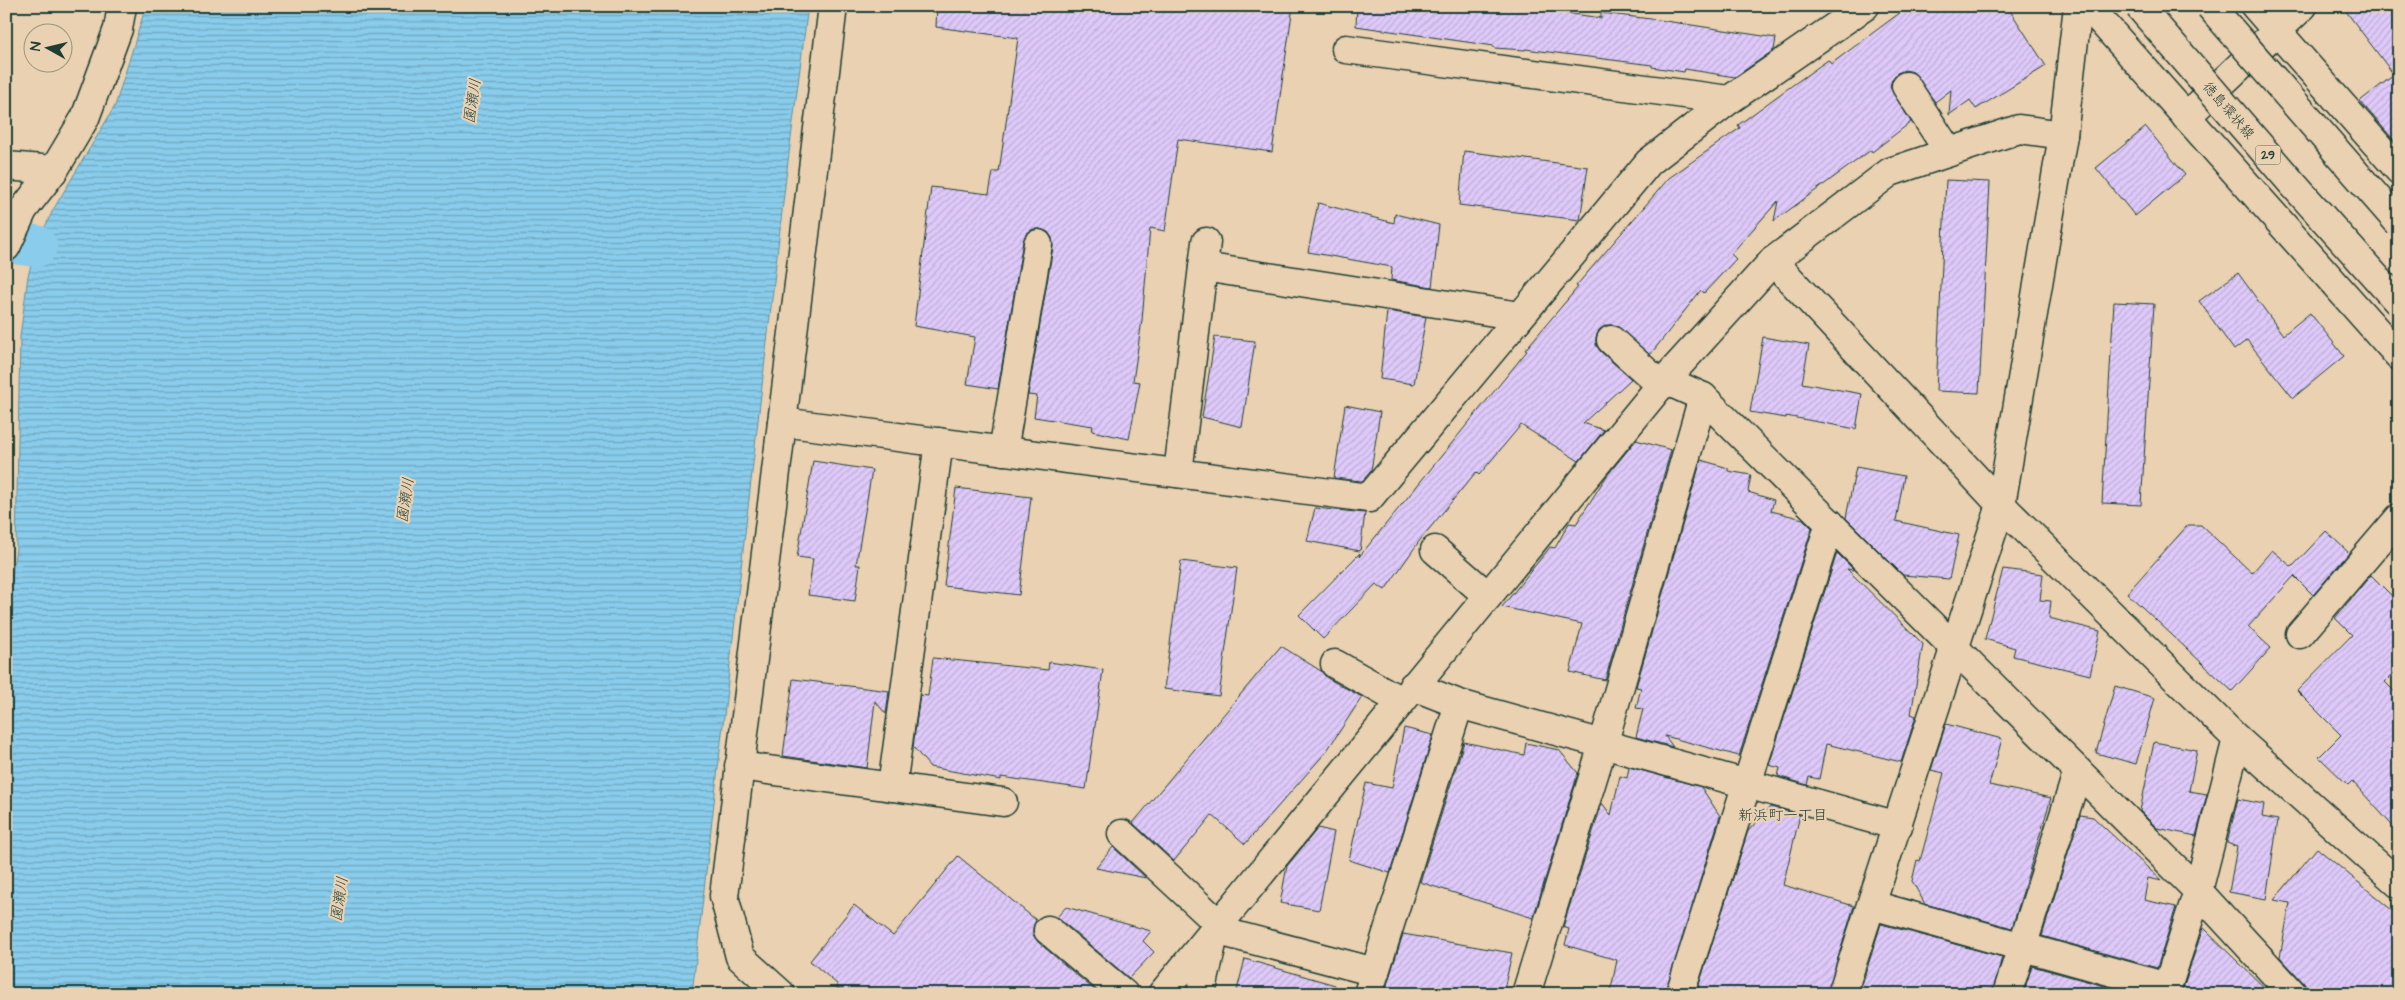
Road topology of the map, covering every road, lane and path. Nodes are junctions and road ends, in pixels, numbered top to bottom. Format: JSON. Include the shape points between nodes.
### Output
{"nodes":[{"id":1,"x":122,"y":6,"type":"edge"},
{"id":2,"x":833,"y":6,"type":"edge"},
{"id":3,"x":1865,"y":6,"type":"edge"},
{"id":4,"x":2078,"y":6,"type":"edge"},
{"id":5,"x":2088,"y":6,"type":"edge"},
{"id":6,"x":2139,"y":6,"type":"edge"},
{"id":7,"x":2210,"y":6,"type":"edge"},
{"id":8,"x":2255,"y":6,"type":"edge"},
{"id":9,"x":2303,"y":6,"type":"edge"},
{"id":10,"x":2276,"y":30,"type":"junction"},
{"id":11,"x":1346,"y":49,"type":"dead end"},
{"id":12,"x":1906,"y":86,"type":"dead end"},
{"id":13,"x":1729,"y":100,"type":"junction"},
{"id":14,"x":2186,"y":117,"type":"junction"},
{"id":15,"x":2063,"y":135,"type":"junction"},
{"id":16,"x":1949,"y":152,"type":"junction"},
{"id":17,"x":6,"y":166,"type":"edge"},
{"id":18,"x":54,"y":170,"type":"junction"},
{"id":19,"x":2399,"y":170,"type":"edge"},
{"id":20,"x":2399,"y":223,"type":"edge"},
{"id":21,"x":1038,"y":244,"type":"dead end"},
{"id":22,"x":6,"y":247,"type":"edge"},
{"id":23,"x":1773,"y":261,"type":"junction"},
{"id":24,"x":2399,"y":303,"type":"edge"},
{"id":25,"x":1520,"y":316,"type":"junction"},
{"id":26,"x":1611,"y":340,"type":"dead end"},
{"id":27,"x":2399,"y":356,"type":"edge"},
{"id":28,"x":1663,"y":383,"type":"junction"},
{"id":29,"x":1703,"y":397,"type":"junction"},
{"id":30,"x":782,"y":422,"type":"junction"},
{"id":31,"x":939,"y":442,"type":"junction"},
{"id":32,"x":1003,"y":451,"type":"junction"},
{"id":33,"x":1178,"y":473,"type":"junction"},
{"id":34,"x":2001,"y":505,"type":"junction"},
{"id":35,"x":2399,"y":518,"type":"edge"},
{"id":36,"x":1830,"y":524,"type":"junction"},
{"id":37,"x":1435,"y":550,"type":"dead end"},
{"id":38,"x":1488,"y":596,"type":"junction"},
{"id":39,"x":2300,"y":634,"type":"dead end"},
{"id":40,"x":1954,"y":646,"type":"junction"},
{"id":41,"x":1335,"y":664,"type":"dead end"},
{"id":42,"x":1407,"y":693,"type":"junction"},
{"id":43,"x":1459,"y":704,"type":"junction"},
{"id":44,"x":2237,"y":738,"type":"junction"},
{"id":45,"x":1603,"y":745,"type":"junction"},
{"id":46,"x":739,"y":766,"type":"junction"},
{"id":47,"x":2078,"y":771,"type":"junction"},
{"id":48,"x":1746,"y":785,"type":"junction"},
{"id":49,"x":892,"y":787,"type":"junction"},
{"id":50,"x":1003,"y":802,"type":"dead end"},
{"id":51,"x":1898,"y":826,"type":"junction"},
{"id":52,"x":1122,"y":834,"type":"dead end"},
{"id":53,"x":2399,"y":884,"type":"edge"},
{"id":54,"x":2198,"y":891,"type":"junction"},
{"id":55,"x":1872,"y":905,"type":"junction"},
{"id":56,"x":1217,"y":928,"type":"junction"},
{"id":57,"x":1048,"y":930,"type":"dead end"},
{"id":58,"x":2022,"y":946,"type":"junction"},
{"id":59,"x":1371,"y":983,"type":"edge"},
{"id":60,"x":2166,"y":990,"type":"edge"},
{"id":61,"x":780,"y":994,"type":"edge"},
{"id":62,"x":1124,"y":994,"type":"edge"},
{"id":63,"x":1162,"y":994,"type":"edge"},
{"id":64,"x":1201,"y":994,"type":"edge"},
{"id":65,"x":1526,"y":994,"type":"edge"},
{"id":66,"x":1680,"y":994,"type":"edge"},
{"id":67,"x":1842,"y":994,"type":"edge"},
{"id":68,"x":2007,"y":994,"type":"edge"},
{"id":69,"x":2293,"y":994,"type":"edge"}],
"edges":[{"from":1,"to":18,"type":"street","via":[[118,29],[86,118]]},
{"from":2,"to":30,"type":"street"},
{"from":3,"to":13,"type":"street"},
{"from":4,"to":15,"type":"street"},
{"from":5,"to":14,"type":"street"},
{"from":6,"to":24,"type":"street","name":"徳島環状線","number":"29","bridge":true},
{"from":7,"to":20,"type":"street","bridge":true},
{"from":8,"to":10,"type":"street"},
{"from":9,"to":10,"type":"street"},
{"from":10,"to":14,"type":"street"},
{"from":10,"to":19,"type":"street"},
{"from":11,"to":13,"type":"street"},
{"from":12,"to":16,"type":"street"},
{"from":13,"to":25,"type":"street","via":[[1649,162]]},
{"from":14,"to":27,"type":"street"},
{"from":15,"to":16,"type":"street","via":[[2019,129]]},
{"from":15,"to":34,"type":"street"},
{"from":16,"to":23,"type":"street","via":[[1890,172]]},
{"from":17,"to":18,"type":"street"},
{"from":18,"to":22,"type":"street","via":[[23,210]]},
{"from":21,"to":32,"type":"street"},
{"from":23,"to":28,"type":"street"},
{"from":23,"to":34,"type":"street"},
{"from":25,"to":33,"type":"street","via":[[1369,498]]},
{"from":25,"to":33,"type":"street","via":[[1205,255]]},
{"from":26,"to":28,"type":"street"},
{"from":28,"to":29,"type":"street"},
{"from":28,"to":38,"type":"street"},
{"from":29,"to":36,"type":"street"},
{"from":29,"to":45,"type":"street"},
{"from":30,"to":31,"type":"street"},
{"from":30,"to":46,"type":"street"},
{"from":31,"to":32,"type":"street"},
{"from":31,"to":49,"type":"street"},
{"from":32,"to":33,"type":"street"},
{"from":34,"to":40,"type":"street"},
{"from":34,"to":44,"type":"street"},
{"from":35,"to":39,"type":"street"},
{"from":36,"to":40,"type":"street"},
{"from":36,"to":48,"type":"street"},
{"from":37,"to":38,"type":"street"},
{"from":38,"to":42,"type":"street"},
{"from":40,"to":47,"type":"street"},
{"from":40,"to":51,"type":"street"},
{"from":41,"to":42,"type":"street"},
{"from":42,"to":43,"type":"street"},
{"from":42,"to":56,"type":"street"},
{"from":43,"to":45,"type":"street"},
{"from":43,"to":59,"type":"street"},
{"from":44,"to":53,"type":"street"},
{"from":44,"to":54,"type":"street"},
{"from":45,"to":48,"type":"street"},
{"from":45,"to":65,"type":"street"},
{"from":46,"to":49,"type":"street"},
{"from":46,"to":61,"type":"street","via":[[724,896],[740,957]]},
{"from":47,"to":54,"type":"street"},
{"from":47,"to":58,"type":"street"},
{"from":48,"to":51,"type":"street"},
{"from":48,"to":66,"type":"street"},
{"from":49,"to":50,"type":"street"},
{"from":51,"to":55,"type":"street"},
{"from":52,"to":56,"type":"street"},
{"from":54,"to":60,"type":"street"},
{"from":54,"to":69,"type":"street"},
{"from":55,"to":58,"type":"street"},
{"from":55,"to":67,"type":"street"},
{"from":56,"to":59,"type":"street"},
{"from":56,"to":63,"type":"street"},
{"from":56,"to":64,"type":"street"},
{"from":57,"to":62,"type":"street"},
{"from":58,"to":60,"type":"street"},
{"from":58,"to":68,"type":"street"}]}
